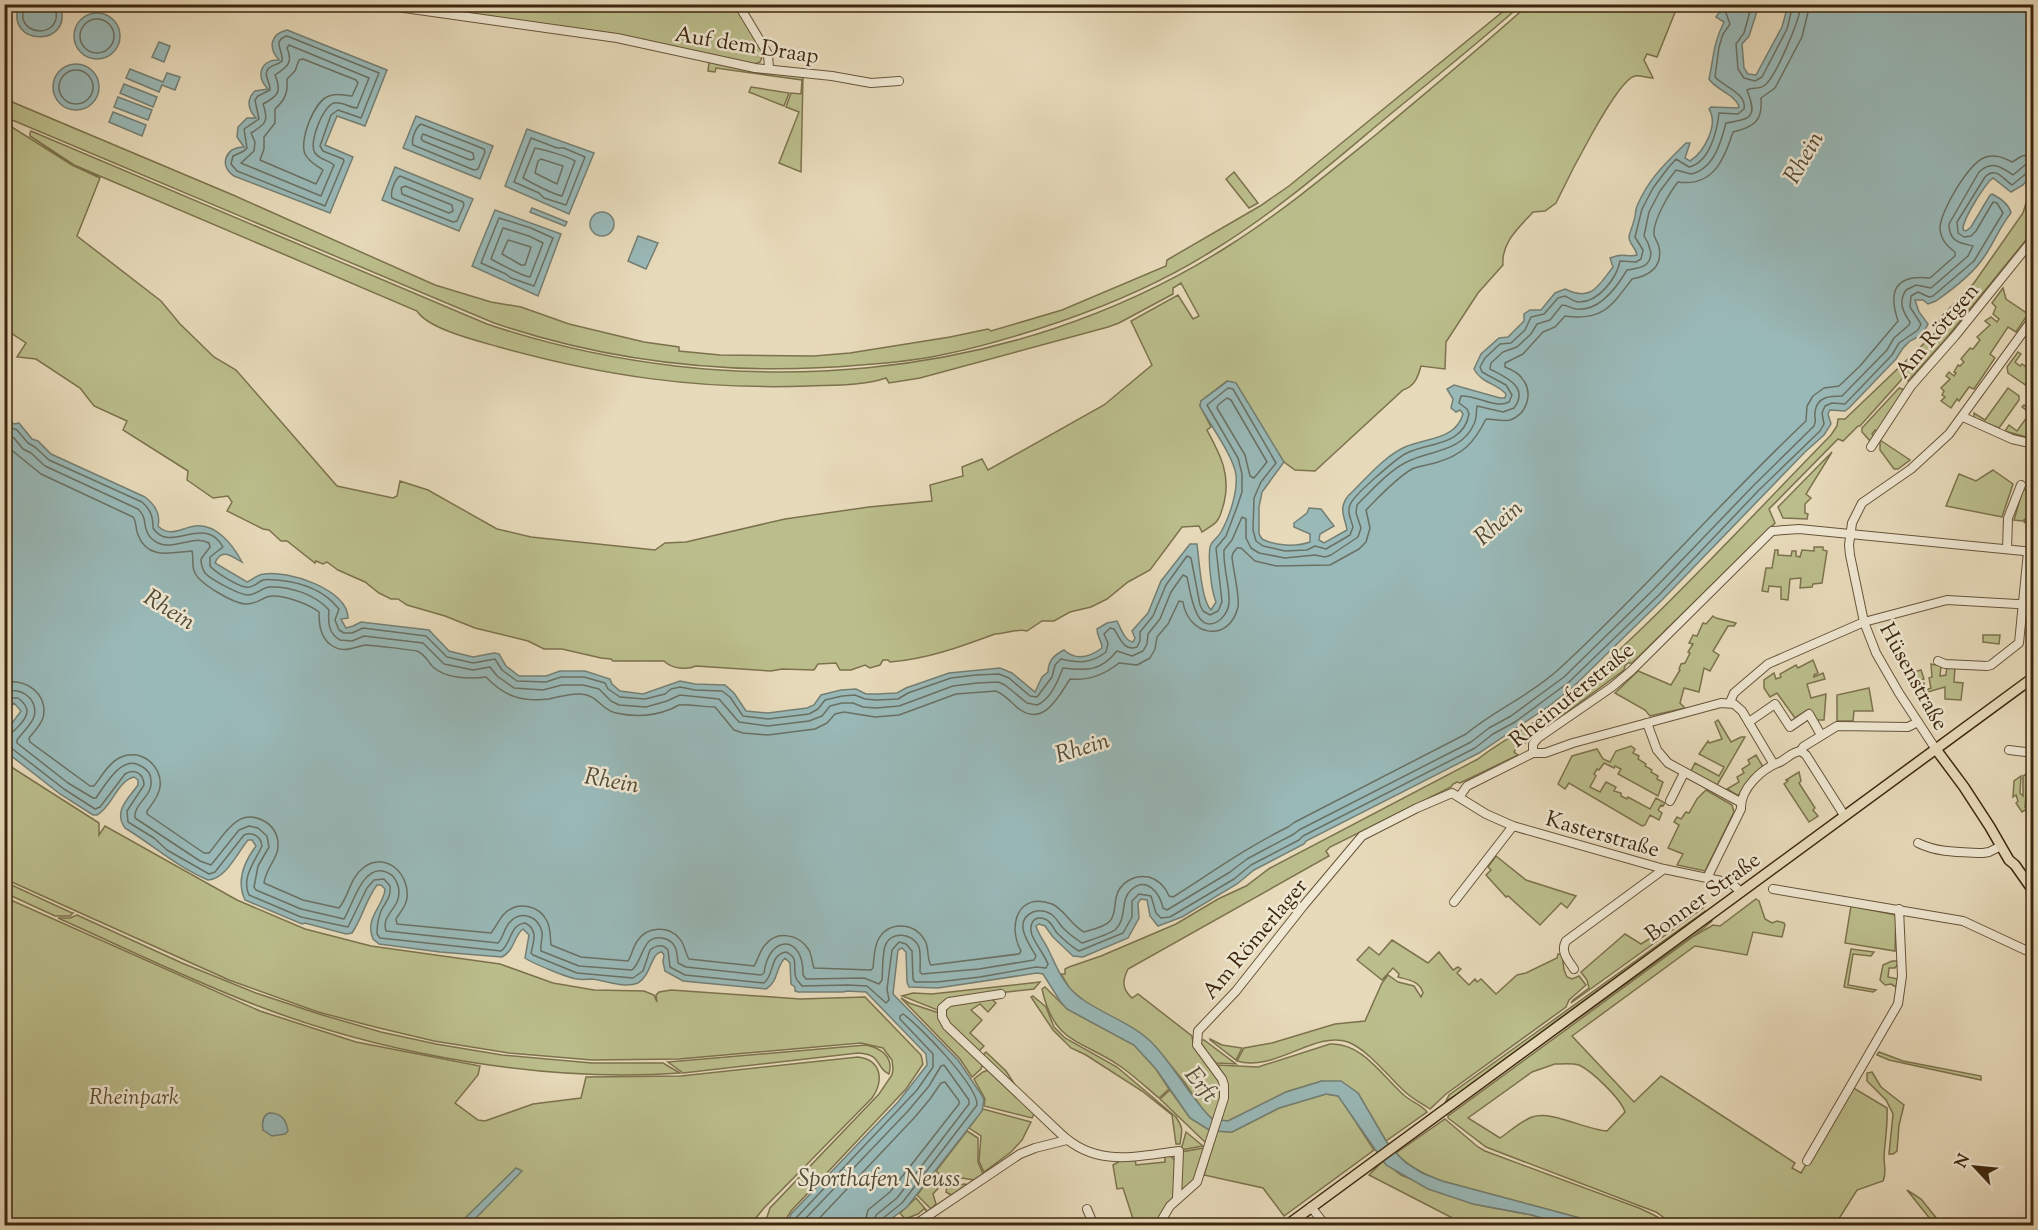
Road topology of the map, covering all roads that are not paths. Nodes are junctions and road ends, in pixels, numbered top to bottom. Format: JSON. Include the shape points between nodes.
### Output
{"nodes":[{"id":1,"x":376,"y":4,"type":"edge"},
{"id":2,"x":738,"y":4,"type":"edge"},
{"id":3,"x":769,"y":69,"type":"junction"},
{"id":4,"x":899,"y":81,"type":"dead end"},
{"id":5,"x":2034,"y":238,"type":"edge"},
{"id":6,"x":2034,"y":317,"type":"edge"},
{"id":7,"x":1963,"y":417,"type":"junction"},
{"id":8,"x":2034,"y":444,"type":"edge"},
{"id":9,"x":1871,"y":447,"type":"dead end"},
{"id":10,"x":2020,"y":485,"type":"dead end"},
{"id":11,"x":1850,"y":534,"type":"junction"},
{"id":12,"x":2007,"y":549,"type":"junction"},
{"id":13,"x":2031,"y":552,"type":"edge"},
{"id":14,"x":2023,"y":604,"type":"junction"},
{"id":15,"x":2034,"y":605,"type":"edge"},
{"id":16,"x":1864,"y":622,"type":"junction"},
{"id":17,"x":1938,"y":661,"type":"dead end"},
{"id":18,"x":2034,"y":677,"type":"edge"},
{"id":19,"x":1730,"y":702,"type":"junction"},
{"id":20,"x":1749,"y":722,"type":"junction"},
{"id":21,"x":1918,"y":722,"type":"junction"},
{"id":22,"x":1647,"y":723,"type":"junction"},
{"id":23,"x":1821,"y":735,"type":"junction"},
{"id":24,"x":1935,"y":748,"type":"junction"},
{"id":25,"x":2009,"y":750,"type":"dead end"},
{"id":26,"x":1801,"y":751,"type":"junction"},
{"id":27,"x":1533,"y":753,"type":"junction"},
{"id":28,"x":2034,"y":753,"type":"edge"},
{"id":29,"x":1773,"y":763,"type":"junction"},
{"id":30,"x":1684,"y":773,"type":"junction"},
{"id":31,"x":1460,"y":796,"type":"junction"},
{"id":32,"x":1670,"y":801,"type":"dead end"},
{"id":33,"x":1740,"y":802,"type":"junction"},
{"id":34,"x":1844,"y":815,"type":"junction"},
{"id":35,"x":1513,"y":826,"type":"junction"},
{"id":36,"x":1918,"y":843,"type":"dead end"},
{"id":37,"x":2001,"y":846,"type":"junction"},
{"id":38,"x":1336,"y":867,"type":"joint"},
{"id":39,"x":1664,"y":869,"type":"junction"},
{"id":40,"x":1707,"y":878,"type":"junction"},
{"id":41,"x":1773,"y":889,"type":"dead end"},
{"id":42,"x":1741,"y":892,"type":"junction"},
{"id":43,"x":2034,"y":892,"type":"edge"},
{"id":44,"x":1454,"y":902,"type":"dead end"},
{"id":45,"x":1899,"y":909,"type":"junction"},
{"id":46,"x":2034,"y":954,"type":"edge"},
{"id":47,"x":1574,"y":969,"type":"dead end"},
{"id":48,"x":1001,"y":994,"type":"dead end"},
{"id":49,"x":1067,"y":1140,"type":"junction"},
{"id":50,"x":1807,"y":1161,"type":"dead end"},
{"id":51,"x":1177,"y":1199,"type":"junction"},
{"id":52,"x":1311,"y":1207,"type":"junction"},
{"id":53,"x":1087,"y":1209,"type":"dead end"},
{"id":54,"x":913,"y":1226,"type":"edge"},
{"id":55,"x":1094,"y":1226,"type":"edge"},
{"id":56,"x":1158,"y":1226,"type":"edge"},
{"id":57,"x":1286,"y":1226,"type":"edge"},
{"id":58,"x":1326,"y":1226,"type":"edge"}],
"edges":[{"from":1,"to":3,"type":"street","name":"Auf dem Draap","via":[[617,38]]},
{"from":2,"to":3,"type":"street","via":[[768,54]]},
{"from":3,"to":4,"type":"street","name":"Auf dem Draap","via":[[871,83]]},
{"from":5,"to":9,"type":"street","name":"Am Röttgen","via":[[1911,386]]},
{"from":6,"to":7,"type":"street"},
{"from":7,"to":8,"type":"street","via":[[2012,439]]},
{"from":7,"to":11,"type":"street","via":[[1933,450],[1862,503],[1854,515]]},
{"from":10,"to":12,"type":"street","via":[[2008,518]]},
{"from":11,"to":12,"type":"street","name":"Rheinuferstraße"},
{"from":11,"to":16,"type":"street","name":"Hüsenstraße","via":[[1850,555]]},
{"from":11,"to":27,"type":"street","name":"Rheinuferstraße","via":[[1800,529],[1772,531],[1631,671],[1538,738]]},
{"from":12,"to":13,"type":"street","name":"Rheinuferstraße"},
{"from":13,"to":14,"type":"street"},
{"from":14,"to":15,"type":"street"},
{"from":14,"to":16,"type":"street","via":[[1947,600]]},
{"from":14,"to":17,"type":"street","via":[[2019,643],[1991,665]]},
{"from":16,"to":19,"type":"street","via":[[1768,663],[1734,693]]},
{"from":16,"to":21,"type":"street","name":"Hüsenstraße","via":[[1876,653]]},
{"from":18,"to":24,"type":"main road","name":"Bonner Straße"},
{"from":19,"to":20,"type":"street","via":[[1738,706]]},
{"from":19,"to":22,"type":"street"},
{"from":20,"to":23,"type":"street","via":[[1775,704],[1790,727],[1809,714]]},
{"from":20,"to":29,"type":"street"},
{"from":21,"to":23,"type":"street","via":[[1908,727],[1838,726]]},
{"from":21,"to":24,"type":"street","name":"Hüsenstraße"},
{"from":22,"to":27,"type":"street","via":[[1545,753]]},
{"from":22,"to":30,"type":"street","via":[[1660,755]]},
{"from":23,"to":26,"type":"street"},
{"from":24,"to":34,"type":"main road","name":"Bonner Straße"},
{"from":24,"to":37,"type":"main road"},
{"from":25,"to":28,"type":"street"},
{"from":26,"to":29,"type":"street"},
{"from":26,"to":34,"type":"street"},
{"from":27,"to":31,"type":"street","name":"Rheinuferstraße","via":[[1467,786]]},
{"from":29,"to":33,"type":"street","via":[[1752,782]]},
{"from":30,"to":32,"type":"street"},
{"from":30,"to":33,"type":"street"},
{"from":31,"to":35,"type":"street","name":"Kasterstraße"},
{"from":31,"to":38,"type":"street","name":"Rheinuferstraße","via":[[1449,793],[1363,835]]},
{"from":33,"to":40,"type":"street","via":[[1741,809]]},
{"from":34,"to":42,"type":"main road","name":"Bonner Straße"},
{"from":35,"to":39,"type":"street","name":"Kasterstraße"},
{"from":35,"to":44,"type":"street"},
{"from":36,"to":37,"type":"street","via":[[1934,850],[1954,851],[1989,852]]},
{"from":37,"to":43,"type":"main road"},
{"from":38,"to":51,"type":"street","name":"Am Römerlager","via":[[1236,992],[1198,1031],[1198,1048],[1224,1085],[1197,1182]]},
{"from":39,"to":40,"type":"street","name":"Kasterstraße"},
{"from":39,"to":47,"type":"street","via":[[1566,941],[1564,953]]},
{"from":40,"to":42,"type":"street","name":"Kasterstraße","via":[[1731,883]]},
{"from":41,"to":45,"type":"street"},
{"from":42,"to":52,"type":"main road","name":"Bonner Straße"},
{"from":45,"to":46,"type":"street","via":[[1963,921]]},
{"from":45,"to":50,"type":"street","via":[[1902,976],[1898,1004]]},
{"from":48,"to":49,"type":"street","via":[[949,1002],[942,1008],[942,1017]]},
{"from":49,"to":51,"type":"street","via":[[1107,1157],[1179,1151]]},
{"from":49,"to":54,"type":"street","via":[[1020,1154]]},
{"from":51,"to":56,"type":"street"},
{"from":52,"to":57,"type":"main road","name":"Bonner Straße"},
{"from":52,"to":58,"type":"street"},
{"from":53,"to":55,"type":"street"}]}
